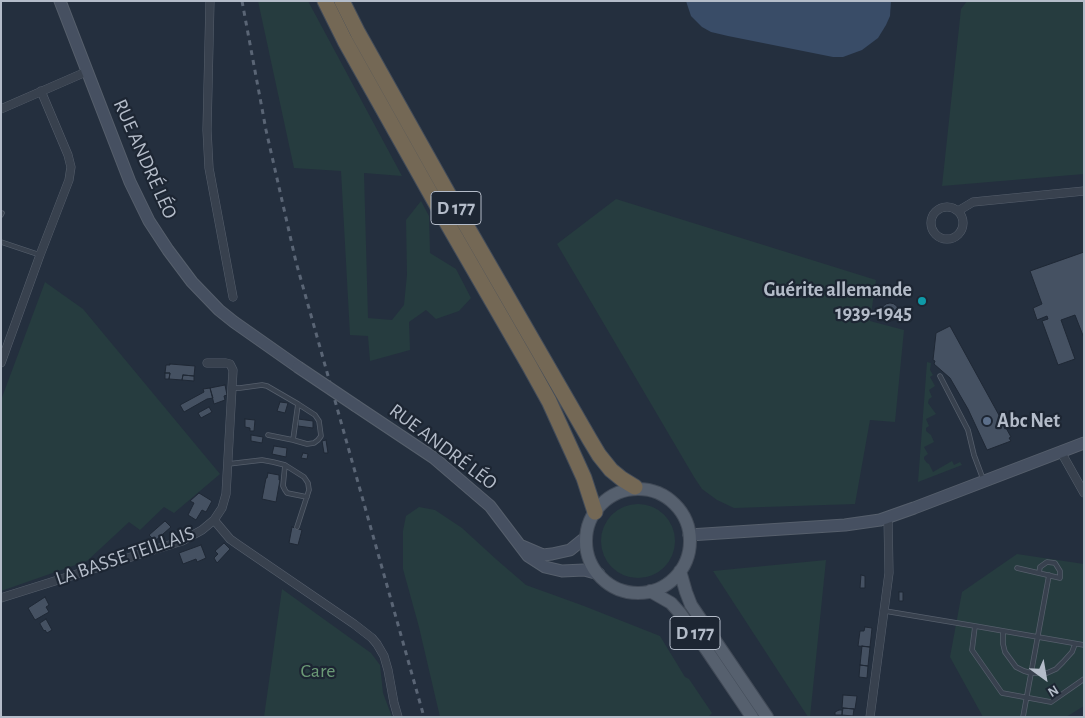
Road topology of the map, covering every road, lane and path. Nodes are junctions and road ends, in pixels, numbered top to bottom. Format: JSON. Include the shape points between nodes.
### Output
{"nodes":[{"id":1,"x":60,"y":1,"type":"edge"},
{"id":2,"x":210,"y":1,"type":"edge"},
{"id":3,"x":325,"y":1,"type":"edge"},
{"id":4,"x":342,"y":1,"type":"edge"},
{"id":5,"x":88,"y":71,"type":"junction"},
{"id":6,"x":41,"y":92,"type":"junction"},
{"id":7,"x":1,"y":109,"type":"edge"},
{"id":8,"x":1084,"y":191,"type":"edge"},
{"id":9,"x":958,"y":211,"type":"junction"},
{"id":10,"x":1,"y":242,"type":"edge"},
{"id":11,"x":40,"y":255,"type":"junction"},
{"id":12,"x":233,"y":297,"type":"dead end"},
{"id":13,"x":1,"y":363,"type":"edge"},
{"id":14,"x":207,"y":364,"type":"dead end"},
{"id":15,"x":940,"y":376,"type":"dead end"},
{"id":16,"x":232,"y":388,"type":"junction"},
{"id":17,"x":298,"y":404,"type":"junction"},
{"id":18,"x":268,"y":435,"type":"dead end"},
{"id":19,"x":293,"y":440,"type":"junction"},
{"id":20,"x":1084,"y":443,"type":"edge"},
{"id":21,"x":1061,"y":452,"type":"junction"},
{"id":22,"x":228,"y":464,"type":"junction"},
{"id":23,"x":285,"y":465,"type":"junction"},
{"id":24,"x":984,"y":481,"type":"junction"},
{"id":25,"x":635,"y":487,"type":"junction"},
{"id":26,"x":1084,"y":493,"type":"edge"},
{"id":27,"x":307,"y":497,"type":"junction"},
{"id":28,"x":595,"y":512,"type":"junction"},
{"id":29,"x":888,"y":517,"type":"junction"},
{"id":30,"x":214,"y":520,"type":"junction"},
{"id":31,"x":297,"y":527,"type":"dead end"},
{"id":32,"x":689,"y":536,"type":"junction"},
{"id":33,"x":586,"y":537,"type":"junction"},
{"id":34,"x":522,"y":546,"type":"junction"},
{"id":35,"x":1017,"y":568,"type":"dead end"},
{"id":36,"x":680,"y":571,"type":"junction"},
{"id":37,"x":1039,"y":573,"type":"junction"},
{"id":38,"x":599,"y":574,"type":"junction"},
{"id":39,"x":1049,"y":575,"type":"junction"},
{"id":40,"x":650,"y":591,"type":"junction"},
{"id":41,"x":1,"y":598,"type":"edge"},
{"id":42,"x":885,"y":611,"type":"junction"},
{"id":43,"x":975,"y":626,"type":"junction"},
{"id":44,"x":1003,"y":631,"type":"junction"},
{"id":45,"x":1038,"y":637,"type":"junction"},
{"id":46,"x":1075,"y":644,"type":"junction"},
{"id":47,"x":1084,"y":645,"type":"edge"},
{"id":48,"x":1031,"y":673,"type":"junction"},
{"id":49,"x":1084,"y":679,"type":"edge"},
{"id":50,"x":1026,"y":698,"type":"junction"},
{"id":51,"x":398,"y":717,"type":"edge"},
{"id":52,"x":752,"y":717,"type":"edge"},
{"id":53,"x":767,"y":717,"type":"edge"},
{"id":54,"x":870,"y":717,"type":"edge"},
{"id":55,"x":1023,"y":717,"type":"edge"}],
"edges":[{"from":1,"to":5,"type":"street","name":"RUE ANDRÉ LÉO"},
{"from":2,"to":12,"type":"street","via":[[209,168]]},
{"from":3,"to":28,"type":"highway","number":"D 177","via":[[549,402],[584,478]]},
{"from":4,"to":25,"type":"highway","number":"D 177","via":[[455,206],[599,455],[610,470]]},
{"from":5,"to":6,"type":"street"},
{"from":5,"to":34,"type":"street","name":"RUE ANDRÉ LÉO","bridge":true,"via":[[130,182],[150,222],[192,282],[248,333],[434,458],[490,506]]},
{"from":6,"to":7,"type":"street"},
{"from":6,"to":11,"type":"street","via":[[71,167]]},
{"from":8,"to":9,"type":"street","via":[[972,202]]},
{"from":9,"to":9,"type":"street","via":[[948,207],[935,212],[931,224],[935,234],[950,239],[960,233],[963,223]]},
{"from":10,"to":11,"type":"lane"},
{"from":11,"to":13,"type":"street"},
{"from":14,"to":16,"type":"street","name":"LA BASSE TEILLAIS","via":[[230,364]]},
{"from":15,"to":24,"type":"lane","via":[[968,430]]},
{"from":16,"to":17,"type":"lane","via":[[267,386]]},
{"from":16,"to":22,"type":"street","name":"LA BASSE TEILLAIS"},
{"from":17,"to":19,"type":"lane"},
{"from":17,"to":19,"type":"lane","via":[[315,415],[321,436],[314,443]]},
{"from":18,"to":19,"type":"lane"},
{"from":20,"to":21,"type":"street"},
{"from":21,"to":24,"type":"street"},
{"from":21,"to":26,"type":"street"},
{"from":22,"to":23,"type":"lane","via":[[262,460]]},
{"from":22,"to":30,"type":"street","name":"LA BASSE TEILLAIS","via":[[226,494]]},
{"from":23,"to":27,"type":"lane","via":[[304,477],[310,490]]},
{"from":23,"to":27,"type":"lane","via":[[283,486],[287,493]]},
{"from":24,"to":29,"type":"street"},
{"from":25,"to":28,"type":"main road","via":[[613,495]]},
{"from":25,"to":32,"type":"main road","via":[[663,494],[676,505],[685,519]]},
{"from":27,"to":31,"type":"lane"},
{"from":28,"to":33,"type":"main road"},
{"from":29,"to":32,"type":"street","via":[[845,525]]},
{"from":29,"to":42,"type":"street","via":[[890,573]]},
{"from":30,"to":41,"type":"street","name":"LA BASSE TEILLAIS","via":[[182,541]]},
{"from":30,"to":51,"type":"street","via":[[230,539],[372,638],[386,663]]},
{"from":32,"to":36,"type":"main road","via":[[688,557]]},
{"from":33,"to":34,"type":"street","via":[[570,550],[552,554],[544,555]]},
{"from":33,"to":38,"type":"main road","via":[[591,562]]},
{"from":34,"to":38,"type":"street","name":"RUE ANDRÉ LÉO","via":[[528,556],[545,567]]},
{"from":35,"to":37,"type":"lane"},
{"from":36,"to":40,"type":"main road","via":[[663,586]]},
{"from":36,"to":53,"type":"main road","number":"D 177","via":[[691,605]]},
{"from":37,"to":39,"type":"lane"},
{"from":37,"to":39,"type":"lane","via":[[1040,567],[1047,562],[1055,563],[1060,578]]},
{"from":38,"to":40,"type":"main road","via":[[622,591]]},
{"from":39,"to":45,"type":"lane"},
{"from":40,"to":52,"type":"main road","number":"D 177","via":[[671,603],[680,613]]},
{"from":42,"to":43,"type":"lane"},
{"from":42,"to":54,"type":"street"},
{"from":43,"to":44,"type":"lane"},
{"from":43,"to":50,"type":"lane","via":[[972,650],[1002,693]]},
{"from":44,"to":45,"type":"lane"},
{"from":44,"to":48,"type":"lane","via":[[1005,652],[1016,667]]},
{"from":45,"to":46,"type":"lane"},
{"from":45,"to":48,"type":"lane"},
{"from":46,"to":47,"type":"lane"},
{"from":46,"to":48,"type":"lane","via":[[1056,669],[1047,673]]},
{"from":48,"to":50,"type":"lane"},
{"from":49,"to":50,"type":"lane","via":[[1051,702]]},
{"from":50,"to":55,"type":"lane"}]}
